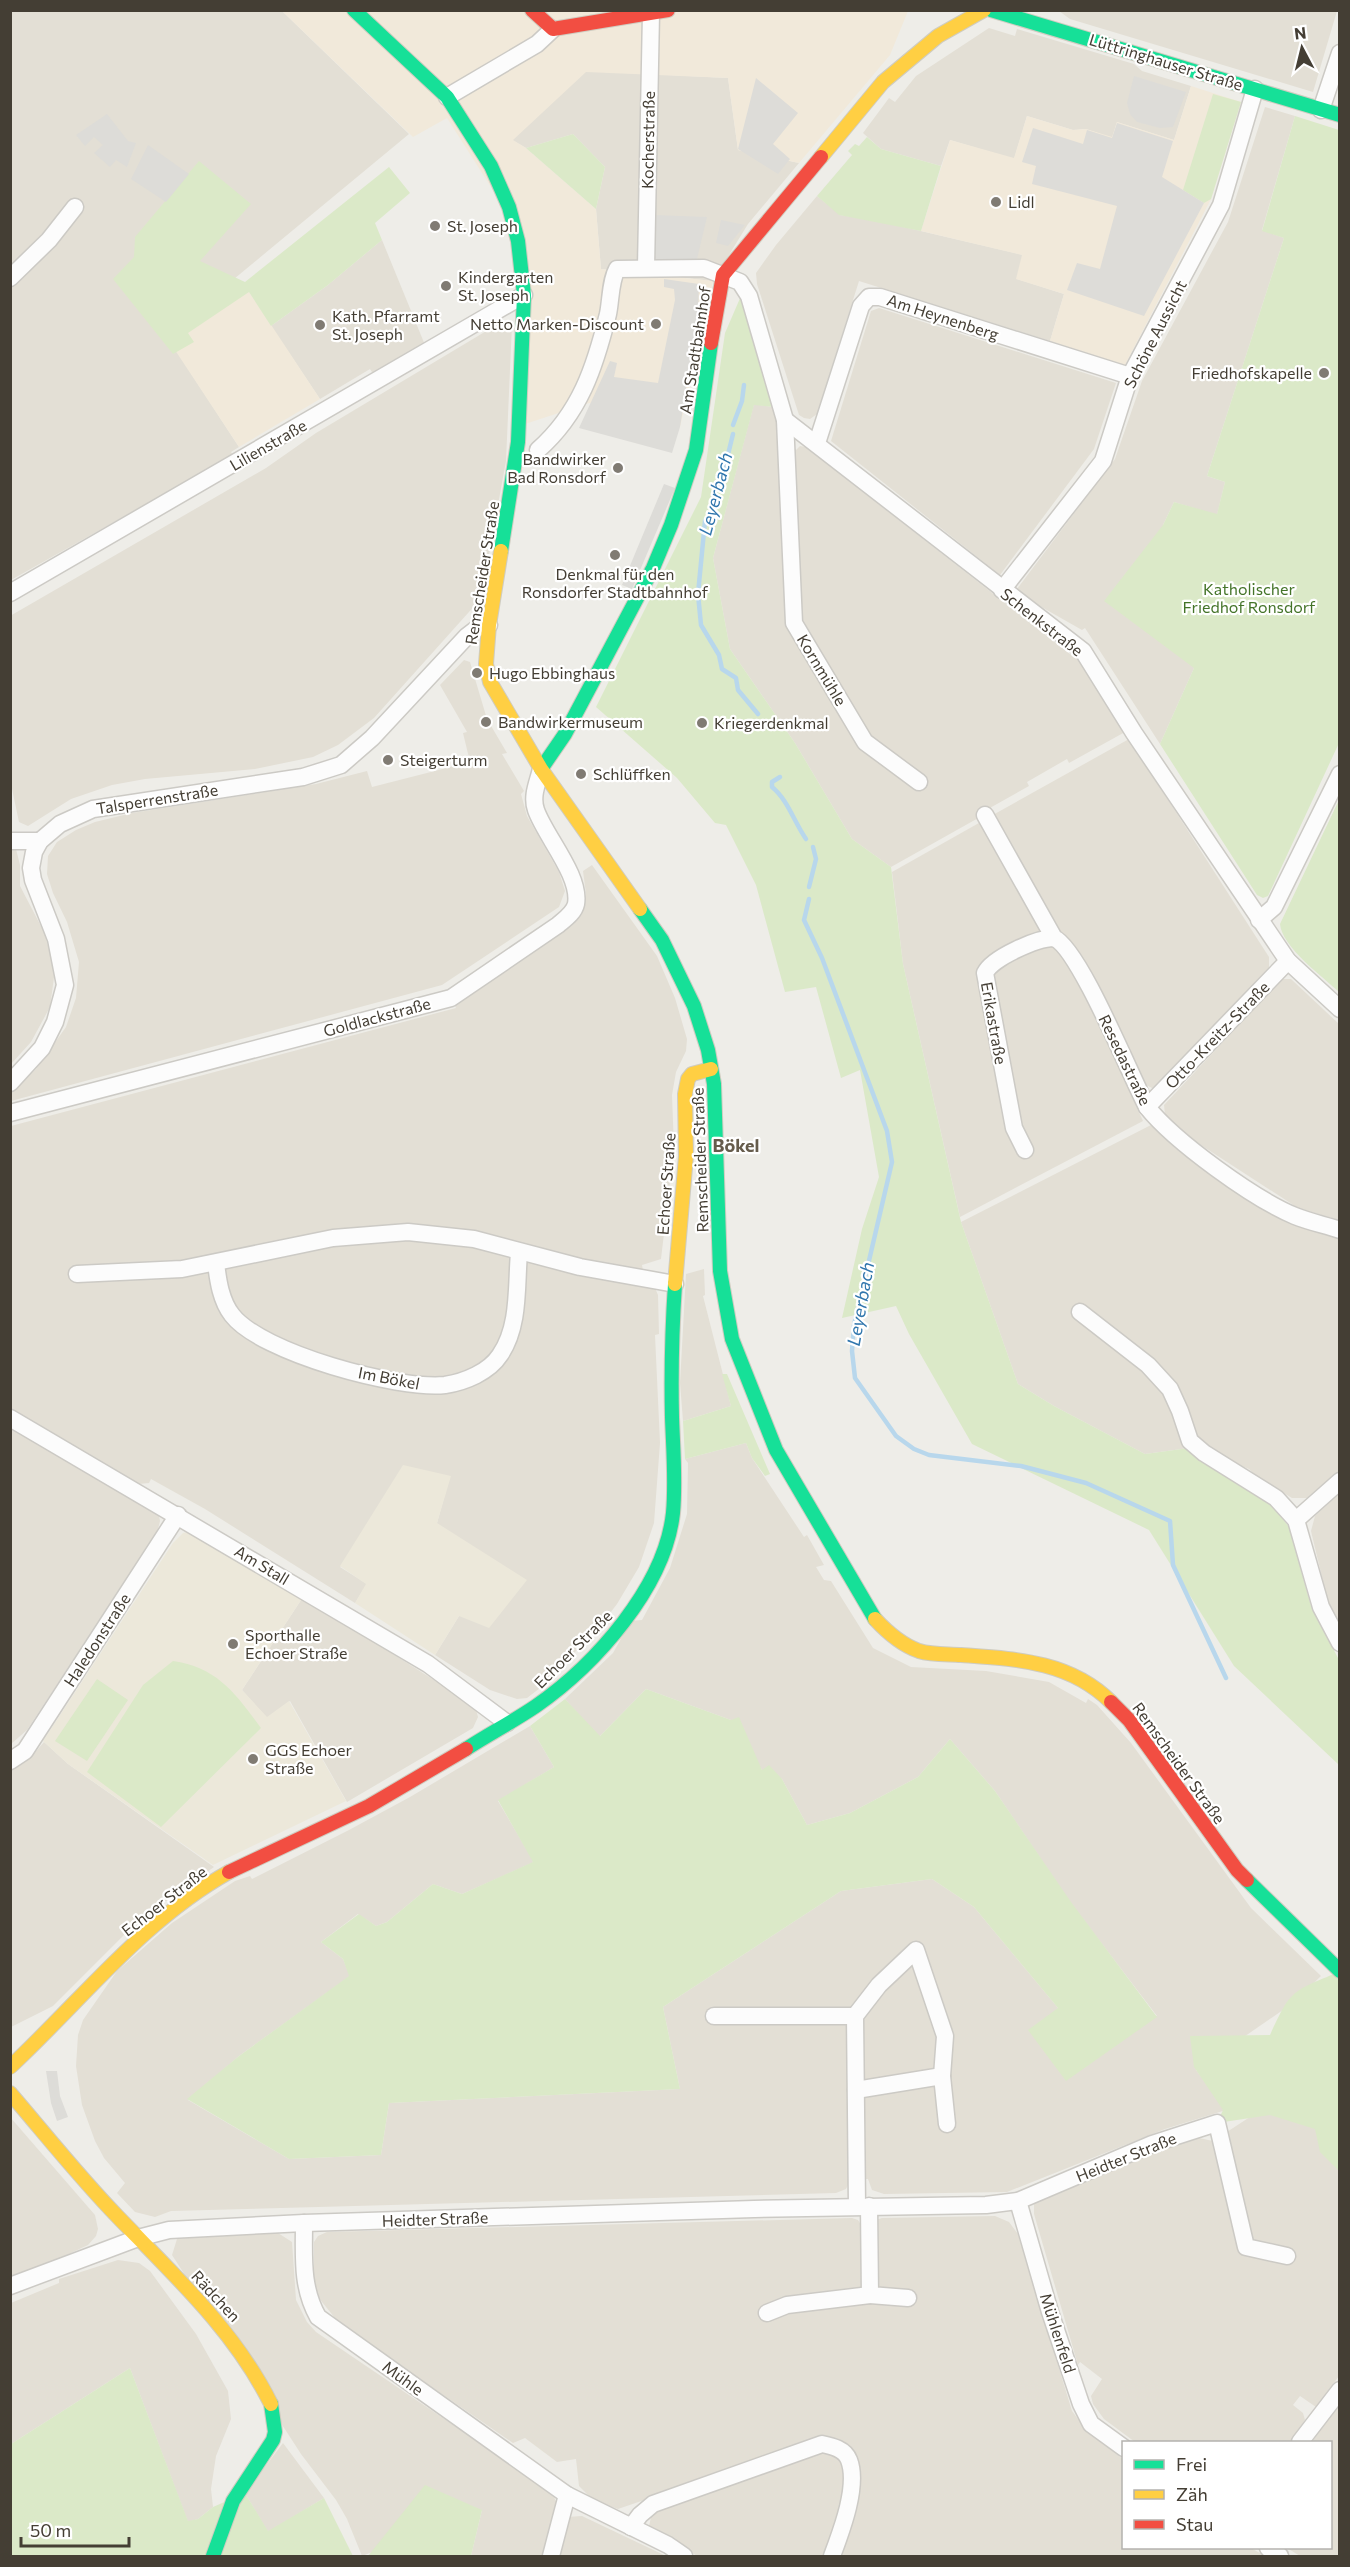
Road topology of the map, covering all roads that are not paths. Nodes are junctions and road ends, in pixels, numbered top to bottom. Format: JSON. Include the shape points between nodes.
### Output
{"nodes":[{"id":1,"x":354,"y":10,"type":"edge"},
{"id":2,"x":532,"y":10,"type":"edge"},
{"id":3,"x":984,"y":10,"type":"edge"},
{"id":4,"x":991,"y":10,"type":"edge"},
{"id":5,"x":662,"y":11,"type":"edge"},
{"id":6,"x":1030,"y":16,"type":"edge"},
{"id":7,"x":553,"y":28,"type":"junction"},
{"id":8,"x":1340,"y":53,"type":"edge"},
{"id":9,"x":1255,"y":89,"type":"junction"},
{"id":10,"x":447,"y":97,"type":"junction"},
{"id":11,"x":1321,"y":110,"type":"junction"},
{"id":12,"x":1340,"y":115,"type":"edge"},
{"id":13,"x":75,"y":207,"type":"dead end"},
{"id":14,"x":646,"y":267,"type":"junction"},
{"id":15,"x":723,"y":275,"type":"junction"},
{"id":16,"x":10,"y":278,"type":"edge"},
{"id":17,"x":524,"y":295,"type":"junction"},
{"id":18,"x":1130,"y":376,"type":"junction"},
{"id":19,"x":785,"y":420,"type":"junction"},
{"id":20,"x":817,"y":443,"type":"junction"},
{"id":21,"x":538,"y":450,"type":"dead end"},
{"id":22,"x":1002,"y":590,"type":"junction"},
{"id":23,"x":10,"y":593,"type":"edge"},
{"id":24,"x":489,"y":624,"type":"junction"},
{"id":25,"x":542,"y":769,"type":"junction"},
{"id":26,"x":1340,"y":774,"type":"edge"},
{"id":27,"x":919,"y":782,"type":"dead end"},
{"id":28,"x":985,"y":815,"type":"dead end"},
{"id":29,"x":40,"y":841,"type":"junction"},
{"id":30,"x":10,"y":842,"type":"edge"},
{"id":31,"x":1259,"y":920,"type":"junction"},
{"id":32,"x":1054,"y":938,"type":"junction"},
{"id":33,"x":1288,"y":961,"type":"junction"},
{"id":34,"x":1340,"y":1009,"type":"edge"},
{"id":35,"x":711,"y":1068,"type":"junction"},
{"id":36,"x":10,"y":1083,"type":"edge"},
{"id":37,"x":1147,"y":1107,"type":"junction"},
{"id":38,"x":10,"y":1113,"type":"edge"},
{"id":39,"x":1025,"y":1150,"type":"dead end"},
{"id":40,"x":1340,"y":1230,"type":"edge"},
{"id":41,"x":519,"y":1253,"type":"junction"},
{"id":42,"x":216,"y":1263,"type":"junction"},
{"id":43,"x":77,"y":1274,"type":"dead end"},
{"id":44,"x":675,"y":1284,"type":"junction"},
{"id":45,"x":1080,"y":1312,"type":"dead end"},
{"id":46,"x":10,"y":1418,"type":"edge"},
{"id":47,"x":1340,"y":1481,"type":"edge"},
{"id":48,"x":178,"y":1515,"type":"junction"},
{"id":49,"x":1296,"y":1520,"type":"junction"},
{"id":50,"x":1340,"y":1643,"type":"edge"},
{"id":51,"x":507,"y":1723,"type":"junction"},
{"id":52,"x":10,"y":1761,"type":"edge"},
{"id":53,"x":1340,"y":1971,"type":"edge"},
{"id":54,"x":714,"y":2016,"type":"dead end"},
{"id":55,"x":855,"y":2016,"type":"junction"},
{"id":56,"x":10,"y":2067,"type":"edge"},
{"id":57,"x":942,"y":2076,"type":"junction"},
{"id":58,"x":856,"y":2090,"type":"junction"},
{"id":59,"x":10,"y":2093,"type":"edge"},
{"id":60,"x":947,"y":2124,"type":"dead end"},
{"id":61,"x":1018,"y":2201,"type":"junction"},
{"id":62,"x":863,"y":2206,"type":"junction"},
{"id":63,"x":304,"y":2223,"type":"junction"},
{"id":64,"x":138,"y":2238,"type":"junction"},
{"id":65,"x":1287,"y":2256,"type":"dead end"},
{"id":66,"x":10,"y":2286,"type":"edge"},
{"id":67,"x":870,"y":2295,"type":"junction"},
{"id":68,"x":908,"y":2298,"type":"dead end"},
{"id":69,"x":767,"y":2313,"type":"dead end"},
{"id":70,"x":1340,"y":2390,"type":"edge"},
{"id":71,"x":1301,"y":2441,"type":"edge"},
{"id":72,"x":1122,"y":2447,"type":"edge"},
{"id":73,"x":567,"y":2495,"type":"junction"},
{"id":74,"x":631,"y":2527,"type":"junction"},
{"id":75,"x":213,"y":2556,"type":"edge"},
{"id":76,"x":551,"y":2556,"type":"edge"},
{"id":77,"x":684,"y":2556,"type":"edge"},
{"id":78,"x":832,"y":2556,"type":"edge"}],
"edges":[{"from":1,"to":10,"type":"main road","name":"Remscheider Straße"},
{"from":2,"to":7,"type":"main road"},
{"from":3,"to":15,"type":"main road","name":"Am Stadtbahnhof","via":[[938,36],[883,82]]},
{"from":4,"to":6,"type":"main road","name":"Lüttringhauser Straße"},
{"from":5,"to":7,"type":"main road"},
{"from":5,"to":14,"type":"street","name":"Kocherstraße"},
{"from":6,"to":9,"type":"main road","name":"Lüttringhauser Straße"},
{"from":7,"to":10,"type":"street","via":[[537,44]]},
{"from":8,"to":11,"type":"street"},
{"from":9,"to":11,"type":"main road","name":"Lüttringhauser Straße"},
{"from":9,"to":18,"type":"street","name":"Schöne Aussicht","via":[[1221,206]]},
{"from":10,"to":17,"type":"main road","name":"Remscheider Straße","via":[[491,166],[506,200],[522,261]]},
{"from":11,"to":12,"type":"main road","name":"Lüttringhauser Straße"},
{"from":13,"to":16,"type":"street","via":[[49,240]]},
{"from":14,"to":15,"type":"street","via":[[705,268]]},
{"from":14,"to":21,"type":"street","via":[[617,269],[593,371],[554,437]]},
{"from":15,"to":19,"type":"street","via":[[740,282],[749,296]]},
{"from":15,"to":25,"type":"main road","name":"Am Stadtbahnhof","via":[[696,450],[671,525],[653,568],[565,734]]},
{"from":17,"to":23,"type":"street","name":"Lilienstraße"},
{"from":17,"to":24,"type":"main road","name":"Remscheider Straße","via":[[518,442]]},
{"from":18,"to":20,"type":"street","name":"Am Heynenberg","via":[[880,297],[869,297],[861,306]]},
{"from":18,"to":22,"type":"street","name":"Schöne Aussicht","via":[[1103,461]]},
{"from":19,"to":20,"type":"street","name":"Schenkstraße"},
{"from":19,"to":27,"type":"street","name":"Kornmühle","via":[[794,622],[865,742]]},
{"from":20,"to":22,"type":"street","name":"Schenkstraße"},
{"from":22,"to":31,"type":"street","name":"Schenkstraße","via":[[1083,651]]},
{"from":24,"to":25,"type":"main road","name":"Remscheider Straße","via":[[486,655],[490,682]]},
{"from":24,"to":29,"type":"street","name":"Talsperrenstraße","via":[[467,636],[372,738],[341,765],[303,777],[93,809],[60,824]]},
{"from":25,"to":35,"type":"main road","name":"Remscheider Straße","via":[[662,940],[694,1006]]},
{"from":25,"to":38,"type":"street","name":"Goldlackstraße","via":[[534,795],[536,809],[570,876],[576,903],[553,929],[451,998]]},
{"from":26,"to":31,"type":"street","via":[[1274,907]]},
{"from":28,"to":32,"type":"street","name":"Resedastraße"},
{"from":29,"to":30,"type":"street"},
{"from":29,"to":36,"type":"street","via":[[30,868],[56,939],[65,985],[55,1022],[42,1048]]},
{"from":31,"to":33,"type":"street","name":"Schenkstraße"},
{"from":32,"to":37,"type":"street","name":"Resedastraße","via":[[1066,946],[1103,1013]]},
{"from":32,"to":39,"type":"street","name":"Erikastraße","via":[[1039,940],[996,961],[985,973],[1014,1128]]},
{"from":33,"to":34,"type":"street","name":"Schenkstraße"},
{"from":33,"to":37,"type":"street","name":"Otto-Kreitz-Straße"},
{"from":35,"to":44,"type":"main road","name":"Echoer Straße","via":[[694,1072],[684,1089],[684,1197]]},
{"from":35,"to":53,"type":"main road","name":"Remscheider Straße","via":[[716,1102],[720,1272],[732,1340],[776,1450],[868,1611],[892,1637],[922,1652],[1028,1660],[1071,1673],[1098,1689],[1129,1720],[1237,1870]]},
{"from":37,"to":40,"type":"street","name":"Resedastraße","via":[[1169,1131],[1220,1170],[1295,1216]]},
{"from":41,"to":42,"type":"street","via":[[474,1239],[408,1232],[333,1238]]},
{"from":41,"to":42,"type":"street","name":"Im Bökel","via":[[513,1321],[500,1356],[473,1377],[436,1385],[398,1383],[330,1365],[257,1334],[229,1310]]},
{"from":41,"to":44,"type":"street"},
{"from":42,"to":43,"type":"street","via":[[148,1272]]},
{"from":44,"to":51,"type":"main road","name":"Echoer Straße","via":[[673,1508],[660,1561],[637,1603],[588,1661],[560,1689]]},
{"from":45,"to":49,"type":"street","via":[[1148,1365],[1170,1389],[1190,1441],[1276,1498]]},
{"from":46,"to":48,"type":"street","name":"Am Stall"},
{"from":47,"to":49,"type":"street"},
{"from":48,"to":51,"type":"street","name":"Am Stall","via":[[428,1664]]},
{"from":48,"to":52,"type":"street","name":"Haledonstraße","via":[[25,1751]]},
{"from":49,"to":50,"type":"street","via":[[1321,1607]]},
{"from":51,"to":56,"type":"main road","name":"Echoer Straße","via":[[369,1807],[232,1870],[196,1893],[144,1933]]},
{"from":54,"to":55,"type":"street"},
{"from":55,"to":57,"type":"street","via":[[879,1985],[916,1950],[945,2036]]},
{"from":55,"to":58,"type":"street"},
{"from":57,"to":58,"type":"street"},
{"from":57,"to":60,"type":"street"},
{"from":58,"to":62,"type":"street"},
{"from":59,"to":64,"type":"main road","name":"Rädchen"},
{"from":61,"to":62,"type":"street","name":"Heidter Straße"},
{"from":61,"to":65,"type":"street","name":"Heidter Straße","via":[[1152,2145],[1217,2123],[1246,2247]]},
{"from":61,"to":72,"type":"street","name":"Mühlenfeld","via":[[1081,2404],[1091,2424]]},
{"from":62,"to":63,"type":"street","name":"Heidter Straße"},
{"from":62,"to":67,"type":"street"},
{"from":63,"to":64,"type":"street","name":"Heidter Straße","via":[[169,2230]]},
{"from":63,"to":73,"type":"street","name":"Mühle","via":[[304,2279],[307,2298],[318,2317]]},
{"from":64,"to":66,"type":"street","name":"Heidter Straße"},
{"from":64,"to":75,"type":"main road","name":"Rädchen","via":[[228,2333],[267,2396],[275,2418],[272,2442],[237,2493],[221,2526]]},
{"from":67,"to":68,"type":"street"},
{"from":67,"to":69,"type":"street","via":[[787,2305]]},
{"from":70,"to":71,"type":"street"},
{"from":73,"to":74,"type":"street","name":"Mühle"},
{"from":73,"to":76,"type":"street"},
{"from":74,"to":77,"type":"street","name":"Mühle"},
{"from":74,"to":78,"type":"street","via":[[653,2504],[822,2444],[837,2447],[849,2458],[852,2476],[844,2526]]}]}
